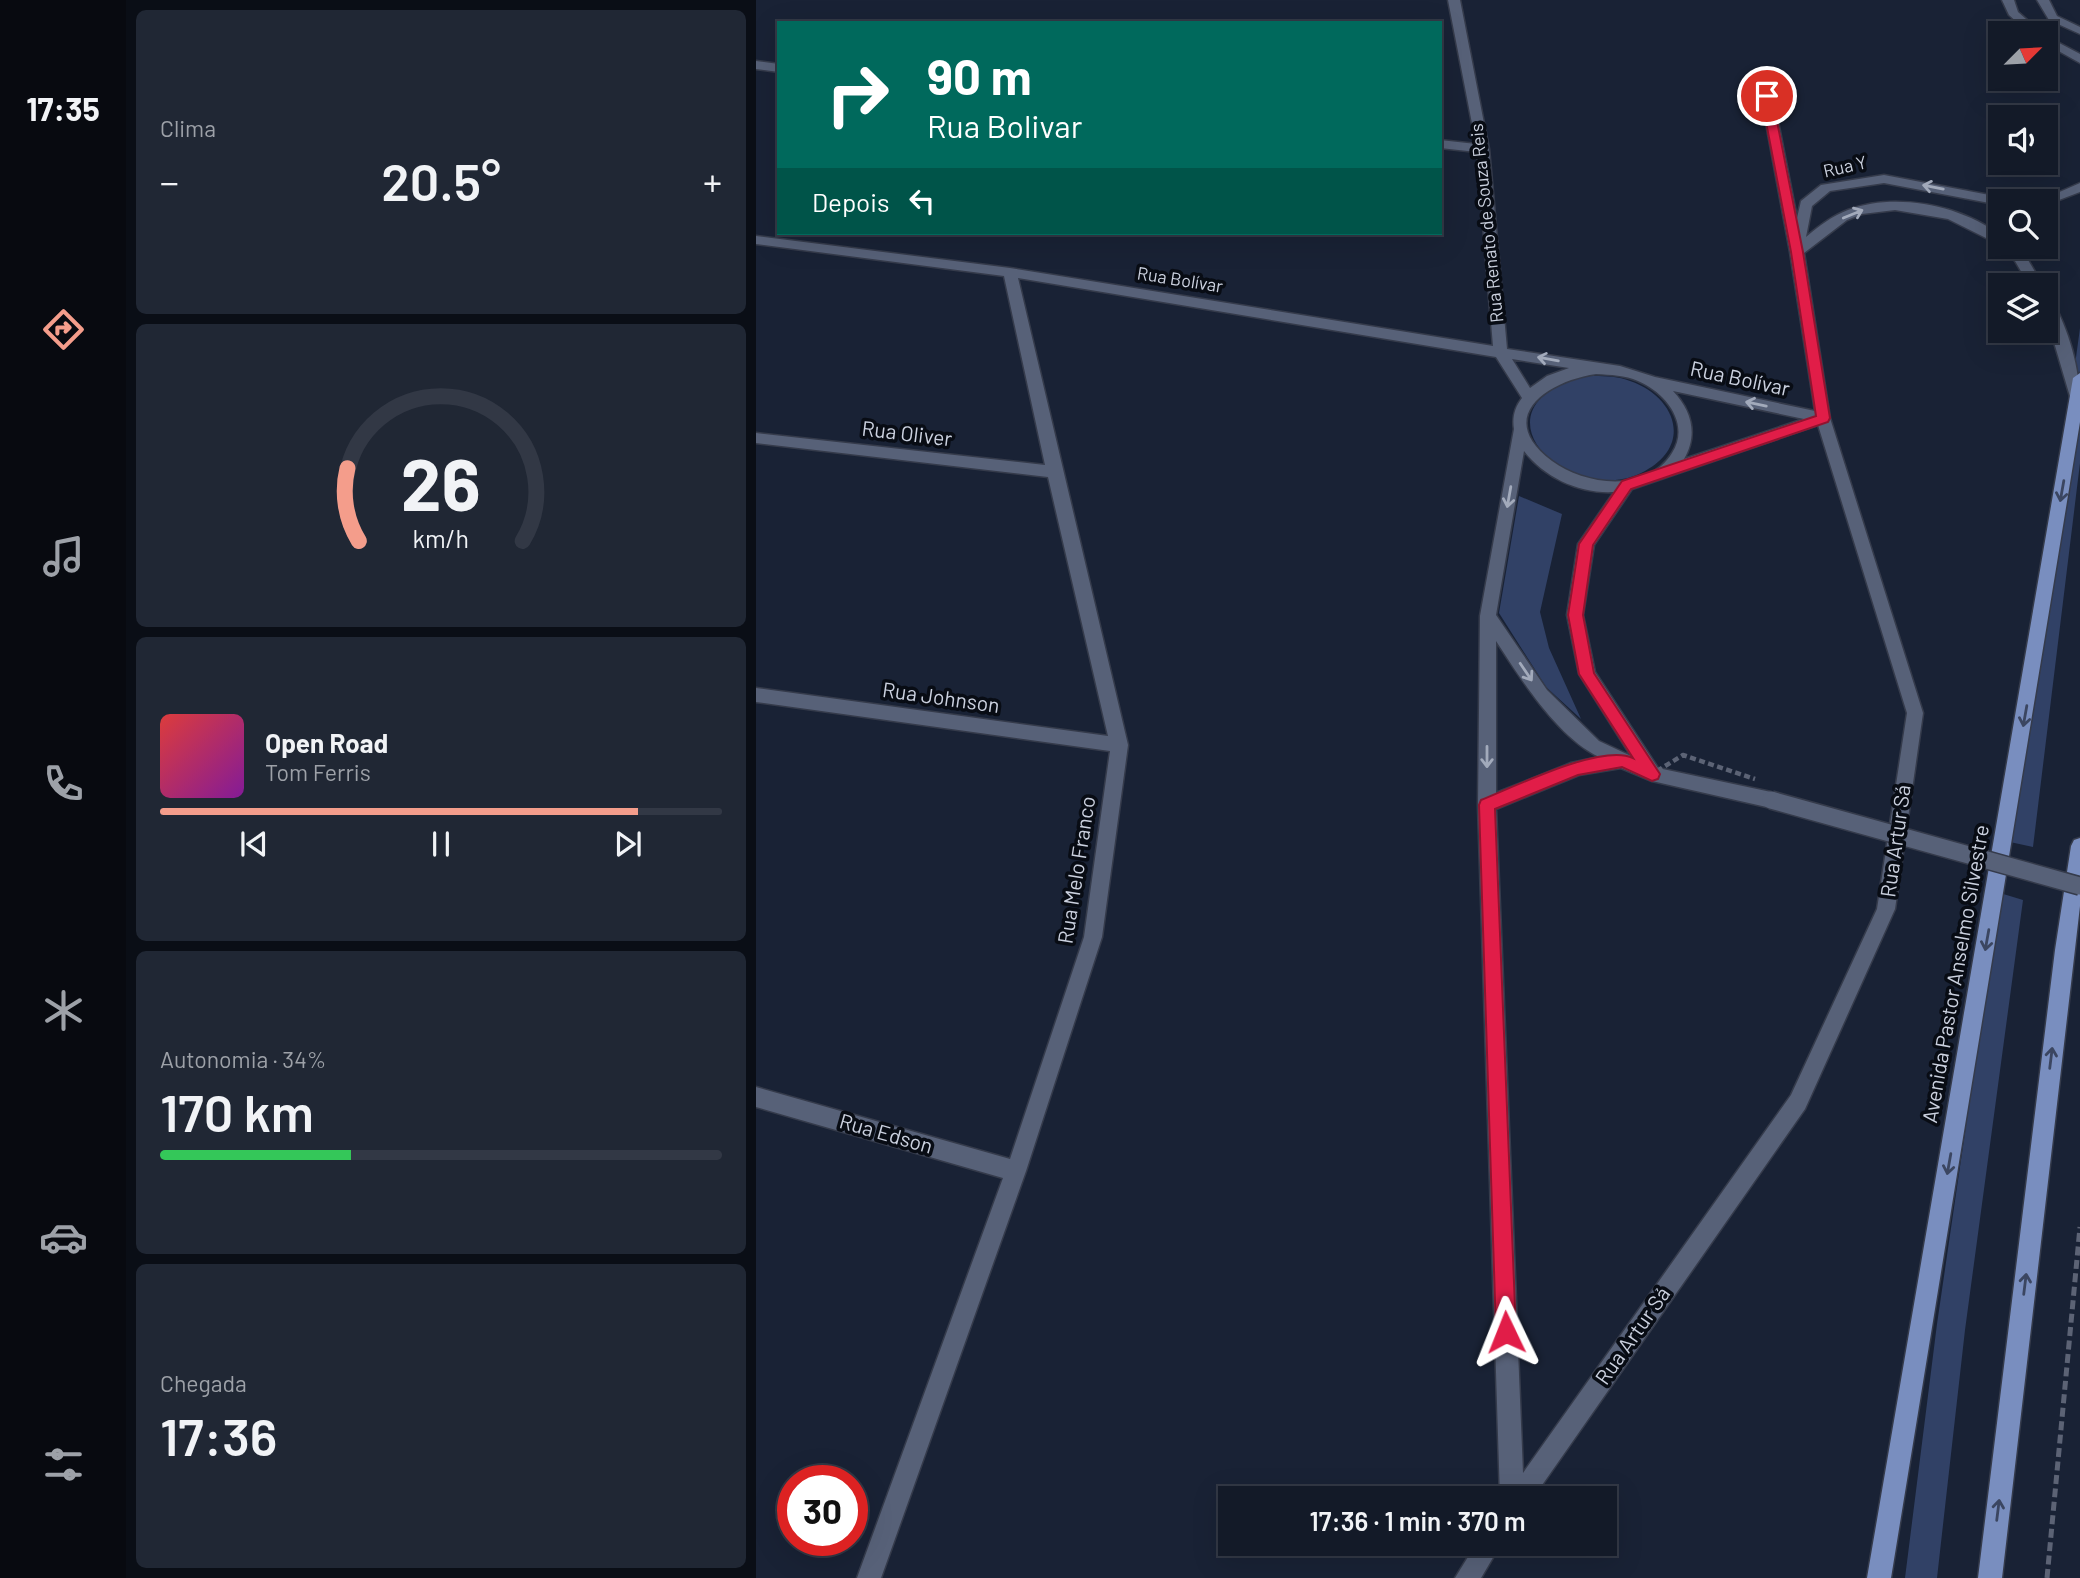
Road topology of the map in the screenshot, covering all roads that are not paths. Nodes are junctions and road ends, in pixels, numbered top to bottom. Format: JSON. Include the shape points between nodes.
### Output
{"nodes":[{"id":1,"x":1454,"y":0,"type":"edge"},
{"id":2,"x":2008,"y":0,"type":"edge"},
{"id":3,"x":2043,"y":0,"type":"edge"},
{"id":4,"x":2022,"y":21,"type":"edge"},
{"id":5,"x":2080,"y":31,"type":"edge"},
{"id":6,"x":2058,"y":47,"type":"edge"},
{"id":7,"x":2080,"y":60,"type":"edge"},
{"id":8,"x":756,"y":65,"type":"edge"},
{"id":9,"x":777,"y":68,"type":"edge"},
{"id":10,"x":1767,"y":96,"type":"dead end"},
{"id":11,"x":1442,"y":144,"type":"edge"},
{"id":12,"x":1483,"y":149,"type":"junction"},
{"id":13,"x":2080,"y":187,"type":"edge"},
{"id":14,"x":2058,"y":196,"type":"edge"},
{"id":15,"x":1988,"y":199,"type":"edge"},
{"id":16,"x":1988,"y":230,"type":"edge"},
{"id":17,"x":756,"y":240,"type":"edge"},
{"id":18,"x":1797,"y":252,"type":"junction"},
{"id":19,"x":1010,"y":272,"type":"junction"},
{"id":20,"x":2058,"y":326,"type":"edge"},
{"id":21,"x":1500,"y":351,"type":"junction"},
{"id":22,"x":1596,"y":368,"type":"junction"},
{"id":23,"x":2080,"y":378,"type":"edge"},
{"id":24,"x":1649,"y":380,"type":"junction"},
{"id":25,"x":1529,"y":398,"type":"junction"},
{"id":26,"x":2078,"y":400,"type":"junction"},
{"id":27,"x":1823,"y":418,"type":"junction"},
{"id":28,"x":1521,"y":429,"type":"junction"},
{"id":29,"x":756,"y":438,"type":"edge"},
{"id":30,"x":1665,"y":471,"type":"junction"},
{"id":31,"x":1054,"y":472,"type":"junction"},
{"id":32,"x":1627,"y":485,"type":"junction"},
{"id":33,"x":1488,"y":616,"type":"junction"},
{"id":34,"x":756,"y":695,"type":"edge"},
{"id":35,"x":1119,"y":745,"type":"junction"},
{"id":36,"x":1623,"y":760,"type":"junction"},
{"id":37,"x":1652,"y":774,"type":"junction"},
{"id":38,"x":1487,"y":805,"type":"junction"},
{"id":39,"x":2080,"y":846,"type":"edge"},
{"id":40,"x":2080,"y":886,"type":"edge"},
{"id":41,"x":2072,"y":944,"type":"edge"},
{"id":42,"x":756,"y":1097,"type":"edge"},
{"id":43,"x":1016,"y":1171,"type":"junction"},
{"id":44,"x":1512,"y":1486,"type":"edge"},
{"id":45,"x":1527,"y":1486,"type":"edge"},
{"id":46,"x":1481,"y":1556,"type":"edge"},
{"id":47,"x":869,"y":1578,"type":"edge"},
{"id":48,"x":1467,"y":1578,"type":"edge"},
{"id":49,"x":1879,"y":1578,"type":"edge"},
{"id":50,"x":1990,"y":1578,"type":"edge"}],
"edges":[{"from":1,"to":12,"type":"street","name":"Rua Renato de Souza Reis"},
{"from":2,"to":4,"type":"street"},
{"from":3,"to":5,"type":"street","via":[[2053,18]]},
{"from":6,"to":7,"type":"street"},
{"from":8,"to":9,"type":"street"},
{"from":10,"to":18,"type":"street","name":"Rua Artur Sá"},
{"from":11,"to":12,"type":"street"},
{"from":12,"to":21,"type":"street","name":"Rua Renato de Souza Reis"},
{"from":13,"to":14,"type":"street"},
{"from":15,"to":18,"type":"street","name":"Rua Y","one_way":true,"via":[[1884,179],[1826,188],[1806,204]]},
{"from":18,"to":16,"type":"street","one_way":true,"via":[[1831,223],[1860,210],[1896,206],[1945,213]]},
{"from":17,"to":19,"type":"street","name":"Rua Bolívar"},
{"from":18,"to":27,"type":"street","name":"Rua Artur Sá"},
{"from":19,"to":21,"type":"street","name":"Rua Bolívar"},
{"from":19,"to":31,"type":"street","name":"Rua Melo Franco"},
{"from":20,"to":26,"type":"street"},
{"from":22,"to":21,"type":"street","name":"Rua Bolívar","one_way":true},
{"from":21,"to":25,"type":"street","name":"Rua Renato de Souza Reis"},
{"from":22,"to":24,"type":"street"},
{"from":22,"to":25,"type":"street","via":[[1548,381]]},
{"from":23,"to":26,"type":"main road","name":"Avenida Pastor Anselmo Silvestre"},
{"from":27,"to":24,"type":"street","name":"Rua Bolívar","one_way":true},
{"from":24,"to":30,"type":"street","via":[[1669,395],[1682,414],[1686,434],[1680,454]]},
{"from":25,"to":28,"type":"street","via":[[1522,411]]},
{"from":26,"to":49,"type":"main road","name":"Avenida Pastor Anselmo Silvestre","one_way":true},
{"from":27,"to":30,"type":"street"},
{"from":27,"to":45,"type":"street","name":"Rua Artur Sá","via":[[1915,713],[1886,909],[1798,1102]]},
{"from":28,"to":32,"type":"street","via":[[1528,448],[1543,465],[1564,477],[1589,485]]},
{"from":28,"to":33,"type":"street","one_way":true},
{"from":29,"to":31,"type":"street","name":"Rua Oliver"},
{"from":30,"to":32,"type":"street"},
{"from":31,"to":35,"type":"street","name":"Rua Melo Franco"},
{"from":32,"to":37,"type":"street","via":[[1586,544],[1575,615],[1587,674]]},
{"from":33,"to":36,"type":"street","one_way":true,"via":[[1541,695],[1593,746]]},
{"from":33,"to":38,"type":"street","one_way":true},
{"from":34,"to":35,"type":"street","name":"Rua Johnson"},
{"from":35,"to":43,"type":"street","name":"Rua Melo Franco","via":[[1093,937]]},
{"from":36,"to":37,"type":"street"},
{"from":36,"to":38,"type":"street","via":[[1577,768]]},
{"from":37,"to":40,"type":"street","bridge":true,"via":[[1771,800]]},
{"from":38,"to":44,"type":"street"},
{"from":39,"to":41,"type":"main road"},
{"from":50,"to":41,"type":"main road","one_way":true},
{"from":42,"to":43,"type":"street","name":"Rua Edson"},
{"from":43,"to":47,"type":"street","name":"Rua Melo Franco"},
{"from":46,"to":48,"type":"street"}]}
